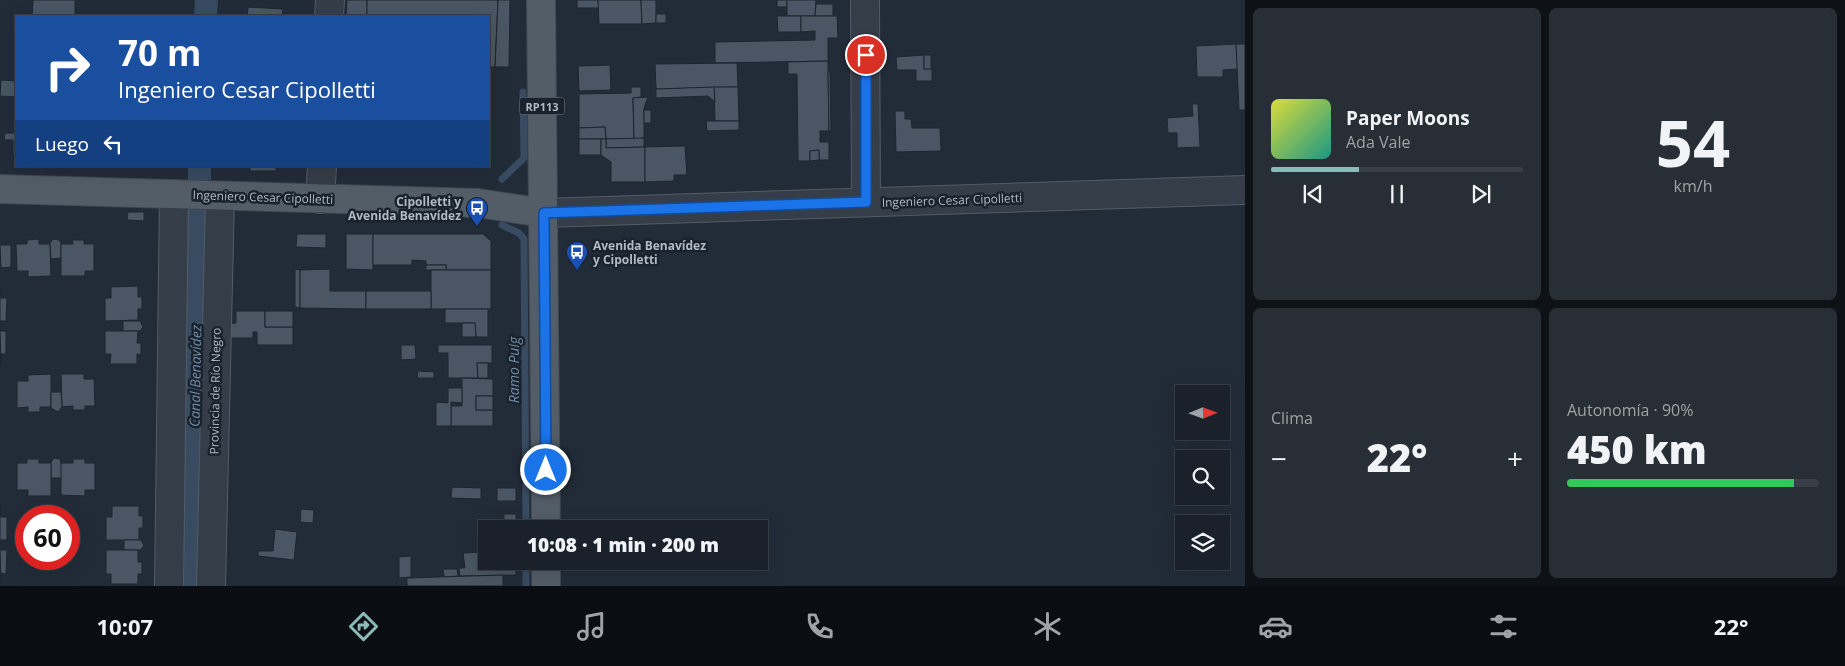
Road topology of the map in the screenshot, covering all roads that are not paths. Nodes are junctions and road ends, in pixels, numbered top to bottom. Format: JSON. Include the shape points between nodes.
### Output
{"nodes":[{"id":1,"x":330,"y":0,"type":"edge"},
{"id":2,"x":541,"y":0,"type":"edge"},
{"id":3,"x":865,"y":0,"type":"edge"},
{"id":4,"x":329,"y":15,"type":"edge"},
{"id":5,"x":322,"y":167,"type":"edge"},
{"id":6,"x":0,"y":189,"type":"edge"},
{"id":7,"x":1245,"y":190,"type":"edge"},
{"id":8,"x":198,"y":195,"type":"junction"},
{"id":9,"x":320,"y":199,"type":"junction"},
{"id":10,"x":866,"y":202,"type":"junction"},
{"id":11,"x":544,"y":213,"type":"junction"},
{"id":12,"x":546,"y":520,"type":"edge"},
{"id":13,"x":546,"y":570,"type":"edge"},
{"id":14,"x":169,"y":586,"type":"edge"},
{"id":15,"x":210,"y":586,"type":"edge"},
{"id":16,"x":546,"y":586,"type":"edge"}],
"edges":[{"from":1,"to":4,"type":"street"},
{"from":2,"to":11,"type":"main road","number":"RP113"},
{"from":3,"to":10,"type":"street"},
{"from":5,"to":9,"type":"street"},
{"from":6,"to":8,"type":"main road","name":"Ingeniero Cesar Cipolletti"},
{"from":7,"to":10,"type":"street","name":"Ingeniero Cesar Cipolletti"},
{"from":8,"to":9,"type":"main road","name":"Ingeniero Cesar Cipolletti"},
{"from":8,"to":14,"type":"street"},
{"from":8,"to":15,"type":"street","name":"Provincia de Río Negro"},
{"from":9,"to":11,"type":"main road","name":"Ingeniero Cesar Cipolletti","via":[[487,203]]},
{"from":10,"to":11,"type":"street","name":"Ingeniero Cesar Cipolletti"},
{"from":11,"to":12,"type":"main road","number":"RP113"},
{"from":13,"to":16,"type":"main road"}]}
